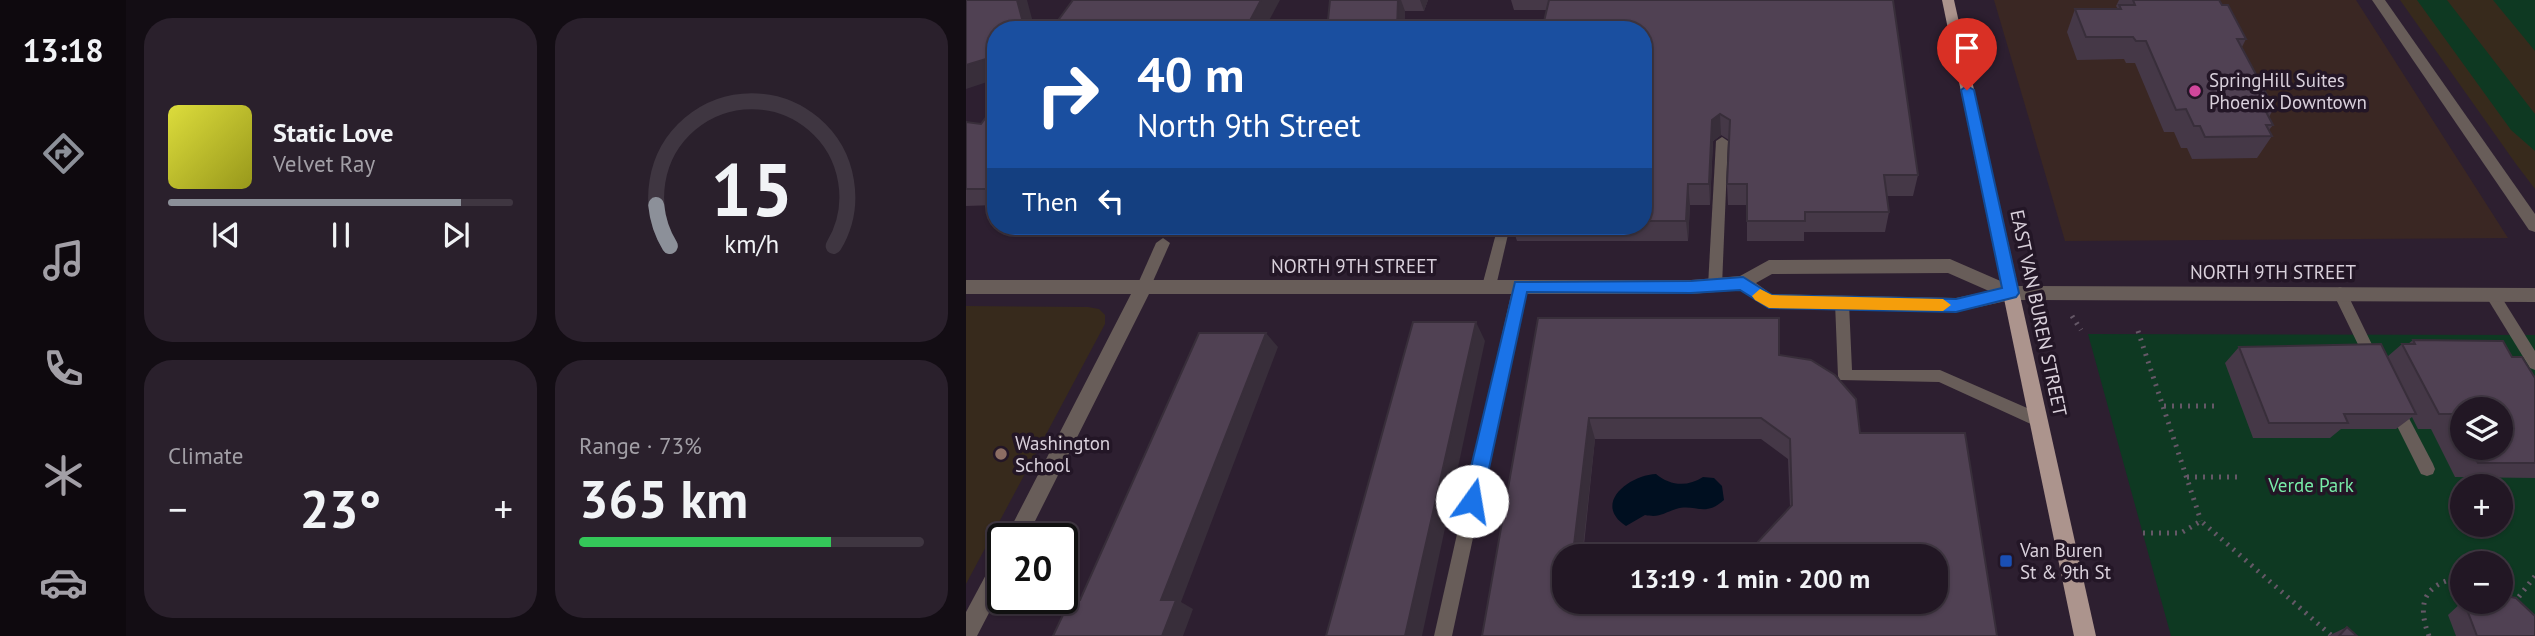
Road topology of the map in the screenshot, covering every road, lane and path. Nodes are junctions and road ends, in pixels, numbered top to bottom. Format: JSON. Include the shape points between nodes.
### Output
{"nodes":[{"id":1,"x":1948,"y":0,"type":"edge"},
{"id":2,"x":2378,"y":0,"type":"edge"},
{"id":3,"x":1722,"y":142,"type":"edge"},
{"id":4,"x":2535,"y":226,"type":"edge"},
{"id":5,"x":1502,"y":235,"type":"edge"},
{"id":6,"x":1163,"y":243,"type":"dead end"},
{"id":7,"x":1743,"y":283,"type":"junction"},
{"id":8,"x":1489,"y":286,"type":"junction"},
{"id":9,"x":1520,"y":286,"type":"junction"},
{"id":10,"x":1715,"y":286,"type":"junction"},
{"id":11,"x":966,"y":287,"type":"edge"},
{"id":12,"x":1143,"y":288,"type":"junction"},
{"id":13,"x":2011,"y":293,"type":"junction"},
{"id":14,"x":2340,"y":293,"type":"junction"},
{"id":15,"x":2492,"y":294,"type":"junction"},
{"id":16,"x":2535,"y":295,"type":"edge"},
{"id":17,"x":1842,"y":303,"type":"junction"},
{"id":18,"x":2071,"y":315,"type":"dead end"},
{"id":19,"x":2081,"y":330,"type":"dead end"},
{"id":20,"x":2138,"y":331,"type":"dead end"},
{"id":21,"x":2535,"y":364,"type":"edge"},
{"id":22,"x":2378,"y":372,"type":"edge"},
{"id":23,"x":2390,"y":396,"type":"edge"},
{"id":24,"x":2164,"y":406,"type":"junction"},
{"id":25,"x":2214,"y":406,"type":"dead end"},
{"id":26,"x":2038,"y":420,"type":"junction"},
{"id":27,"x":2427,"y":470,"type":"dead end"},
{"id":28,"x":2187,"y":477,"type":"junction"},
{"id":29,"x":2239,"y":477,"type":"dead end"},
{"id":30,"x":2201,"y":521,"type":"junction"},
{"id":31,"x":1023,"y":523,"type":"edge"},
{"id":32,"x":2143,"y":533,"type":"dead end"},
{"id":33,"x":2535,"y":576,"type":"edge"},
{"id":34,"x":2450,"y":578,"type":"edge"},
{"id":35,"x":987,"y":594,"type":"edge"},
{"id":36,"x":2513,"y":598,"type":"edge"},
{"id":37,"x":2517,"y":601,"type":"junction"},
{"id":38,"x":2513,"y":605,"type":"edge"},
{"id":39,"x":2525,"y":609,"type":"edge"},
{"id":40,"x":966,"y":635,"type":"edge"},
{"id":41,"x":1443,"y":636,"type":"edge"},
{"id":42,"x":2085,"y":636,"type":"edge"},
{"id":43,"x":2332,"y":636,"type":"edge"},
{"id":44,"x":2429,"y":636,"type":"edge"}],
"edges":[{"from":1,"to":13,"type":"main road","name":"EAST VAN BUREN STREET"},
{"from":2,"to":4,"type":"street"},
{"from":3,"to":10,"type":"lane"},
{"from":5,"to":8,"type":"lane"},
{"from":6,"to":12,"type":"lane"},
{"from":7,"to":10,"type":"street","name":"NORTH 9TH STREET"},
{"from":7,"to":13,"type":"street","name":"NORTH 9TH STREET","via":[[1769,267],[1950,266]]},
{"from":7,"to":17,"type":"street","name":"NORTH 9TH STREET","via":[[1769,302]]},
{"from":8,"to":9,"type":"street","name":"NORTH 9TH STREET"},
{"from":8,"to":12,"type":"street","name":"NORTH 9TH STREET"},
{"from":9,"to":10,"type":"street","name":"NORTH 9TH STREET"},
{"from":9,"to":41,"type":"lane"},
{"from":11,"to":12,"type":"street","name":"NORTH 9TH STREET"},
{"from":12,"to":31,"type":"street"},
{"from":13,"to":14,"type":"street","name":"NORTH 9TH STREET"},
{"from":13,"to":17,"type":"street","name":"NORTH 9TH STREET","via":[[1956,305]]},
{"from":13,"to":26,"type":"main road","name":"EAST VAN BUREN STREET"},
{"from":14,"to":15,"type":"street","name":"NORTH 9TH STREET"},
{"from":14,"to":22,"type":"lane"},
{"from":15,"to":16,"type":"street","name":"NORTH 9TH STREET"},
{"from":15,"to":21,"type":"lane"},
{"from":17,"to":26,"type":"lane","via":[[1845,376],[1940,376]]},
{"from":18,"to":19,"type":"path"},
{"from":20,"to":24,"type":"path"},
{"from":23,"to":27,"type":"lane"},
{"from":24,"to":25,"type":"path"},
{"from":24,"to":28,"type":"path"},
{"from":26,"to":42,"type":"main road","name":"EAST VAN BUREN STREET"},
{"from":28,"to":29,"type":"path"},
{"from":28,"to":30,"type":"path"},
{"from":30,"to":32,"type":"path","via":[[2181,533]]},
{"from":30,"to":43,"type":"path"},
{"from":33,"to":37,"type":"path"},
{"from":34,"to":44,"type":"path","via":[[2433,586],[2425,597],[2422,612]]},
{"from":35,"to":40,"type":"street"},
{"from":36,"to":37,"type":"path"},
{"from":37,"to":38,"type":"path"},
{"from":37,"to":39,"type":"path"}]}
